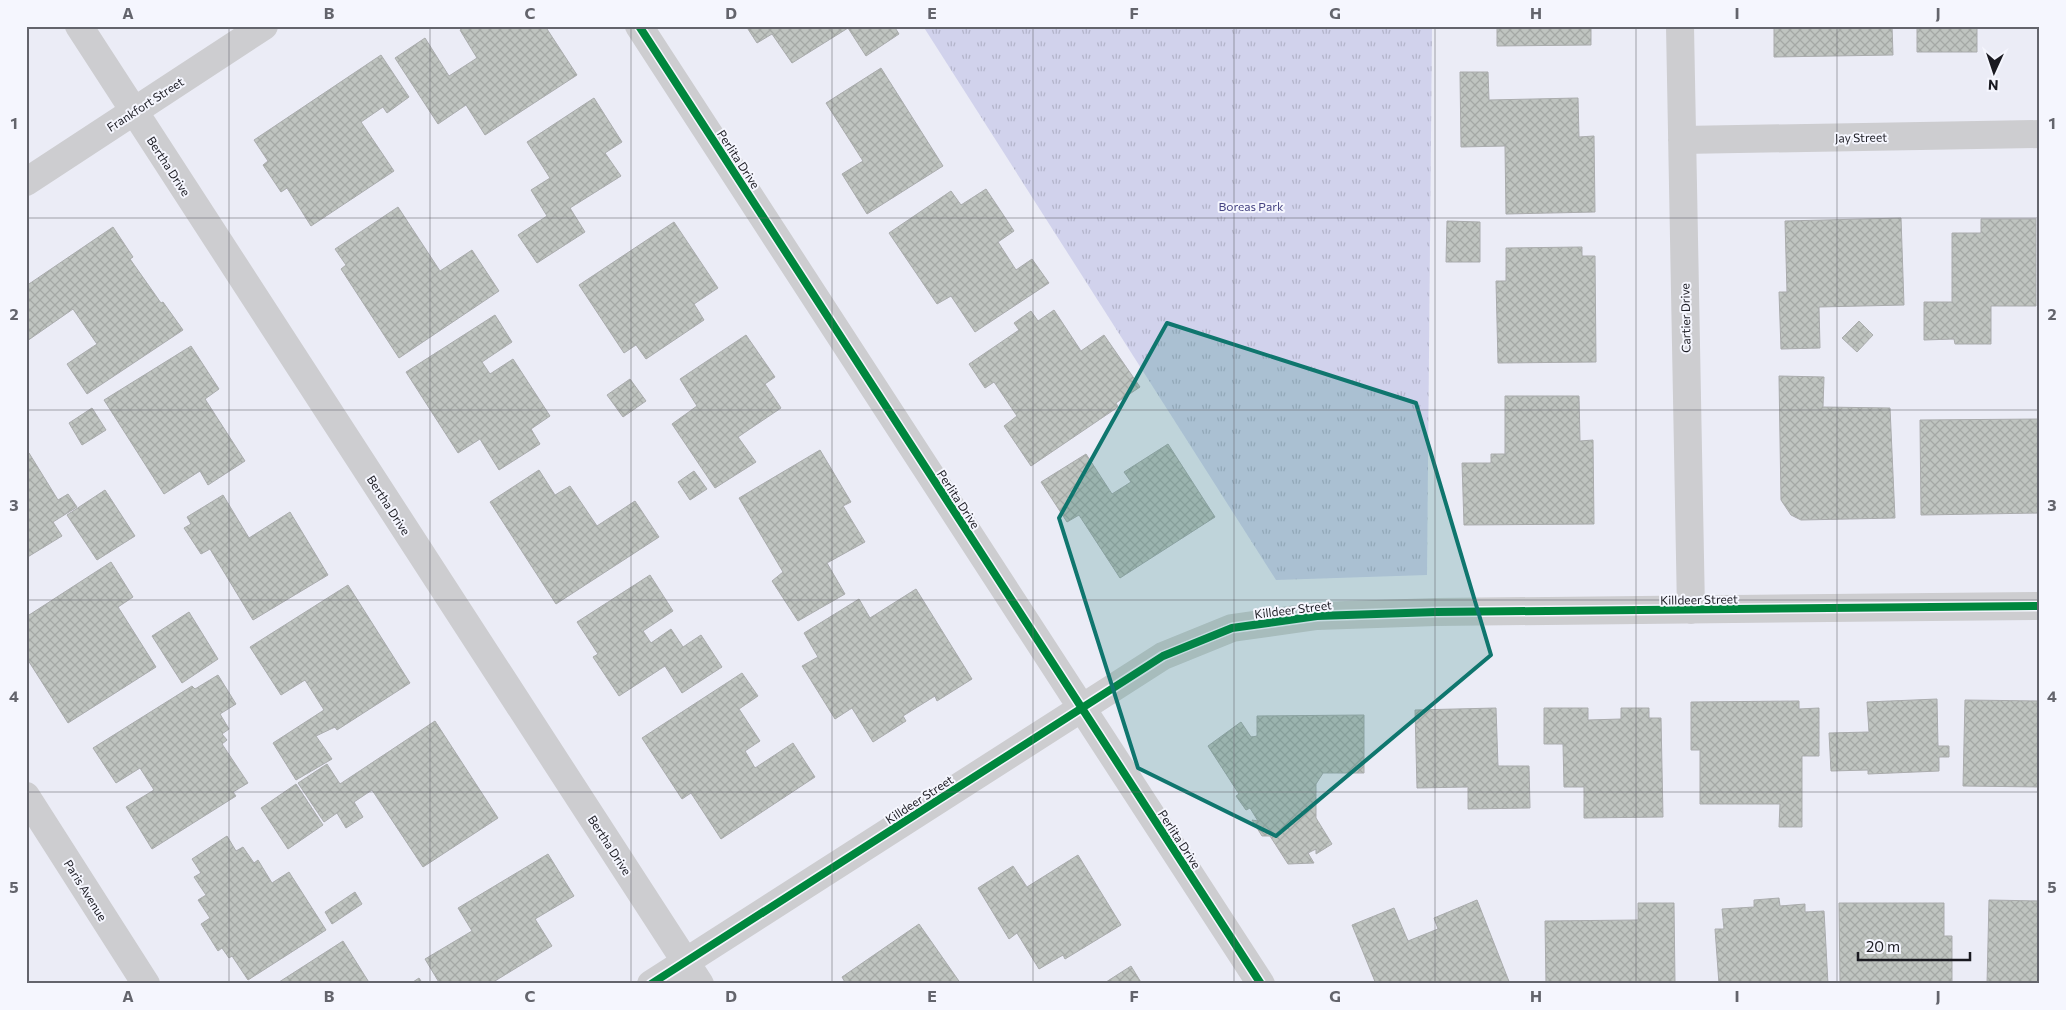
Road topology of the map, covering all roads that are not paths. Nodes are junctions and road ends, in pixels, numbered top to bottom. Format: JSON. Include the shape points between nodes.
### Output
{"nodes":[{"id":1,"x":79,"y":26,"type":"edge"},
{"id":2,"x":264,"y":26,"type":"edge"},
{"id":3,"x":639,"y":26,"type":"edge"},
{"id":4,"x":1680,"y":26,"type":"edge"},
{"id":5,"x":134,"y":112,"type":"junction"},
{"id":6,"x":2040,"y":134,"type":"edge"},
{"id":7,"x":1682,"y":140,"type":"junction"},
{"id":8,"x":26,"y":182,"type":"edge"},
{"id":9,"x":2040,"y":606,"type":"edge"},
{"id":10,"x":1691,"y":610,"type":"junction"},
{"id":11,"x":1081,"y":709,"type":"junction"},
{"id":12,"x":26,"y":796,"type":"edge"},
{"id":13,"x":686,"y":961,"type":"junction"},
{"id":14,"x":146,"y":984,"type":"edge"},
{"id":15,"x":651,"y":984,"type":"edge"},
{"id":16,"x":700,"y":984,"type":"edge"},
{"id":17,"x":1261,"y":984,"type":"edge"}],
"edges":[{"from":1,"to":5,"type":"street","name":"Bertha Drive"},
{"from":2,"to":5,"type":"street","name":"Frankfort Street"},
{"from":3,"to":11,"type":"street","name":"Perlita Drive"},
{"from":4,"to":7,"type":"street","name":"Cartier Drive"},
{"from":5,"to":8,"type":"street","name":"Frankfort Street"},
{"from":5,"to":13,"type":"street","name":"Bertha Drive"},
{"from":6,"to":7,"type":"street","name":"Jay Street"},
{"from":7,"to":10,"type":"street","name":"Cartier Drive"},
{"from":9,"to":10,"type":"street","name":"Killdeer Street"},
{"from":10,"to":11,"type":"street","name":"Killdeer Street","via":[[1317,616],[1232,628],[1162,656]]},
{"from":11,"to":13,"type":"street","name":"Killdeer Street"},
{"from":11,"to":17,"type":"street","name":"Perlita Drive"},
{"from":12,"to":14,"type":"street","name":"Paris Avenue"},
{"from":13,"to":15,"type":"street","name":"Killdeer Street"},
{"from":13,"to":16,"type":"street","name":"Bertha Drive"}]}
